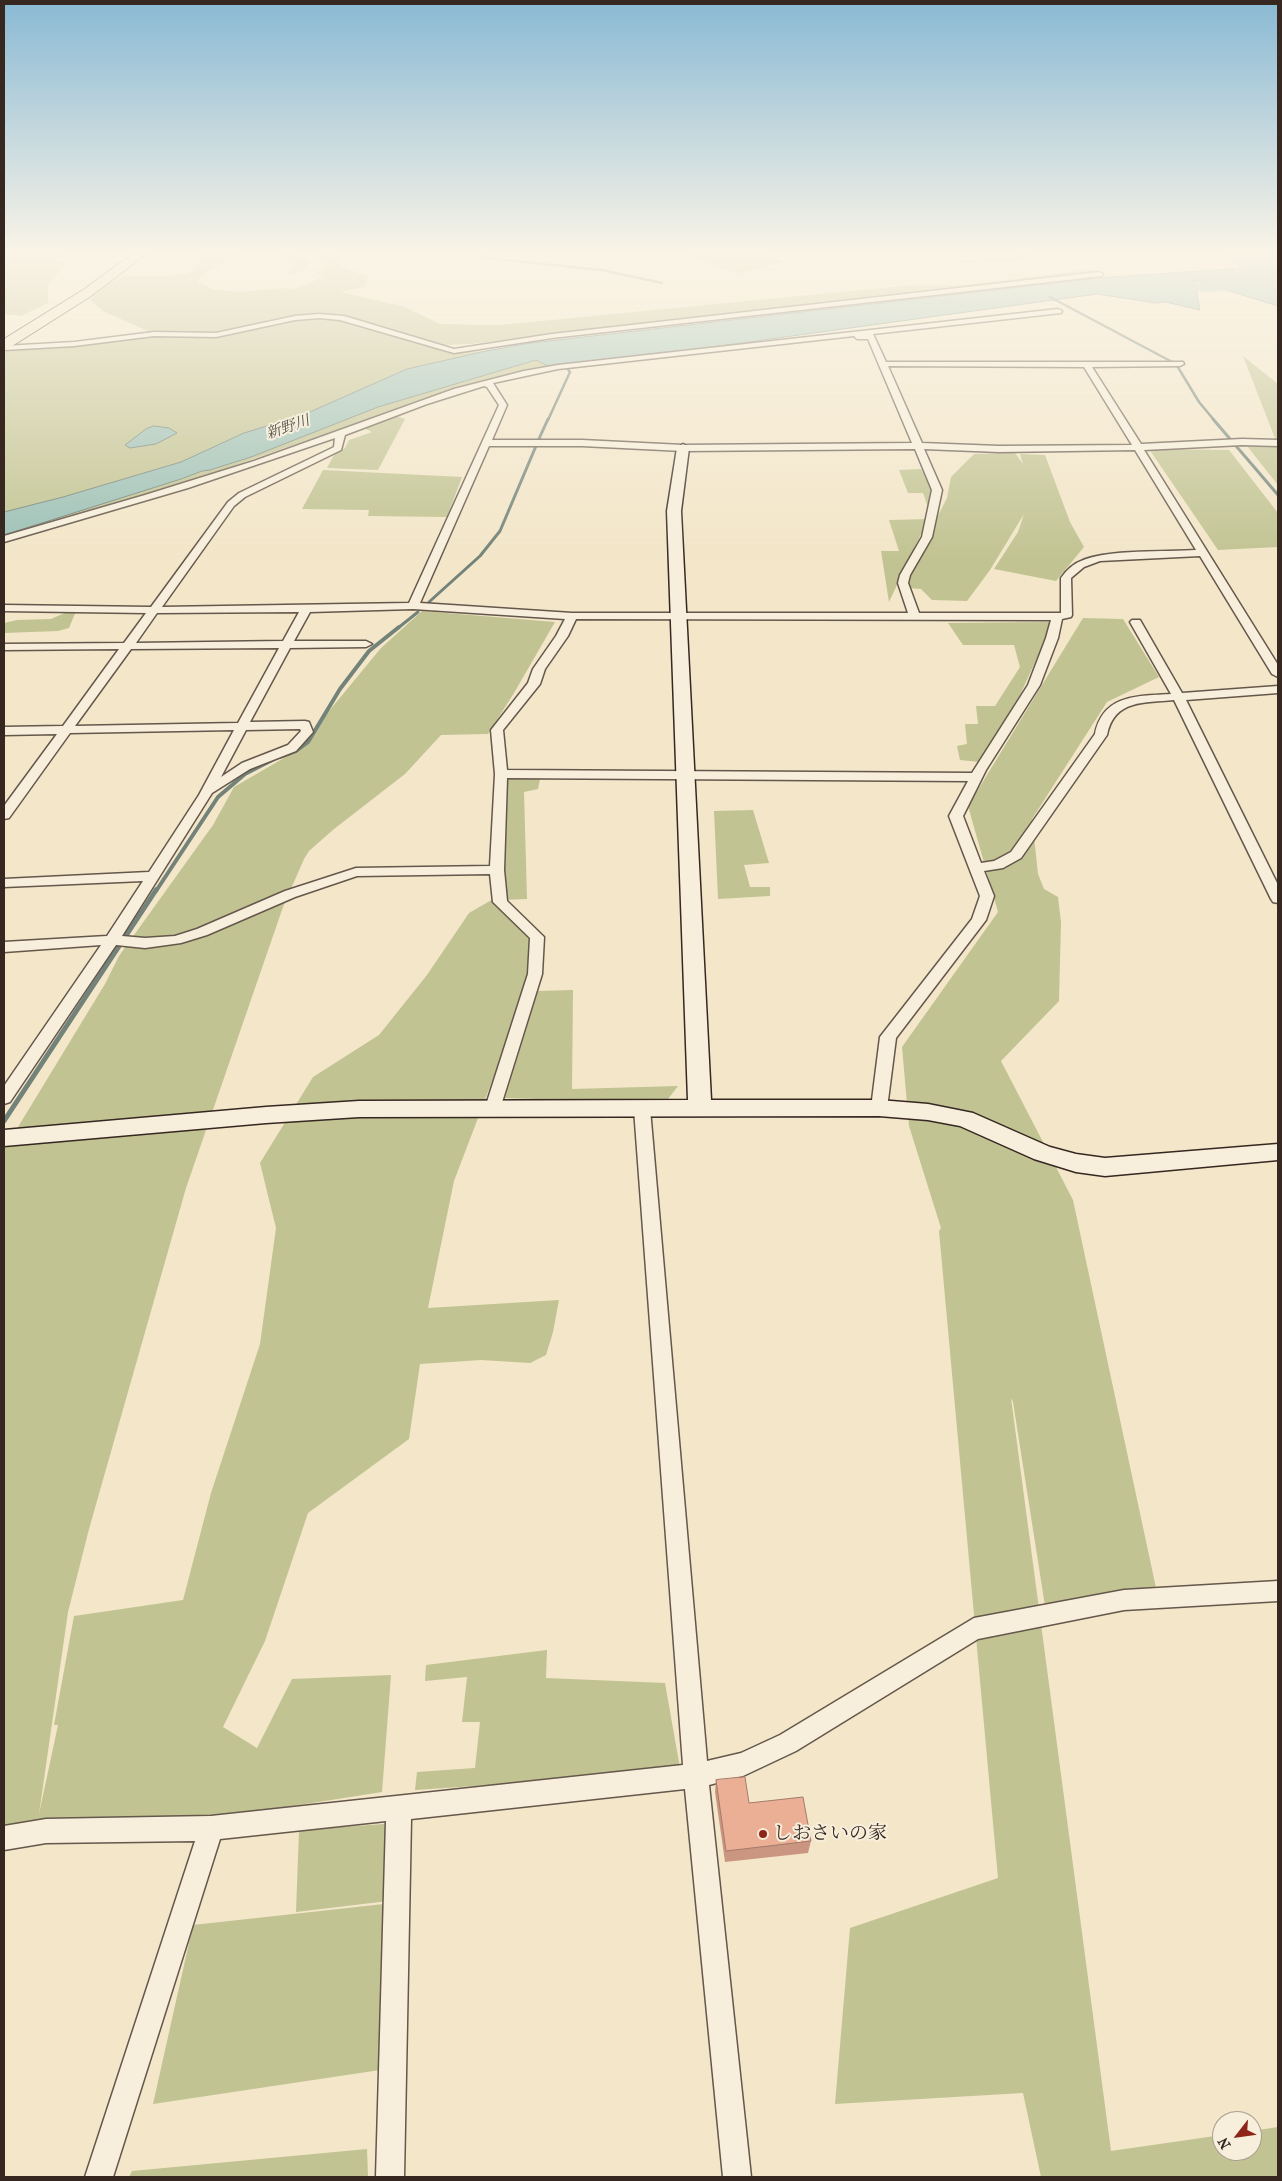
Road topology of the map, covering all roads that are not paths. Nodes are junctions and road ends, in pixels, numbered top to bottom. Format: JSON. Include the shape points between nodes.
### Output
{"nodes":[{"id":1,"x":652,"y":357,"type":"edge"},
{"id":2,"x":881,"y":357,"type":"edge"},
{"id":3,"x":885,"y":364,"type":"junction"},
{"id":4,"x":1180,"y":364,"type":"dead end"},
{"id":5,"x":1087,"y":365,"type":"junction"},
{"id":6,"x":485,"y":383,"type":"junction"},
{"id":7,"x":341,"y":432,"type":"junction"},
{"id":8,"x":488,"y":443,"type":"junction"},
{"id":9,"x":1278,"y":443,"type":"edge"},
{"id":10,"x":918,"y":446,"type":"junction"},
{"id":11,"x":1137,"y":447,"type":"junction"},
{"id":12,"x":683,"y":448,"type":"junction"},
{"id":13,"x":4,"y":539,"type":"edge"},
{"id":14,"x":1203,"y":554,"type":"junction"},
{"id":15,"x":413,"y":606,"type":"junction"},
{"id":16,"x":307,"y":607,"type":"junction"},
{"id":17,"x":4,"y":608,"type":"edge"},
{"id":18,"x":154,"y":610,"type":"junction"},
{"id":19,"x":572,"y":616,"type":"junction"},
{"id":20,"x":677,"y":617,"type":"junction"},
{"id":21,"x":915,"y":617,"type":"junction"},
{"id":22,"x":1057,"y":617,"type":"junction"},
{"id":23,"x":1136,"y":622,"type":"dead end"},
{"id":24,"x":366,"y":644,"type":"dead end"},
{"id":25,"x":288,"y":645,"type":"junction"},
{"id":26,"x":127,"y":646,"type":"junction"},
{"id":27,"x":4,"y":647,"type":"edge"},
{"id":28,"x":1278,"y":674,"type":"edge"},
{"id":29,"x":1278,"y":689,"type":"edge"},
{"id":30,"x":1178,"y":696,"type":"junction"},
{"id":31,"x":242,"y":726,"type":"junction"},
{"id":32,"x":66,"y":730,"type":"junction"},
{"id":33,"x":4,"y":731,"type":"edge"},
{"id":34,"x":501,"y":774,"type":"junction"},
{"id":35,"x":685,"y":775,"type":"junction"},
{"id":36,"x":976,"y":777,"type":"junction"},
{"id":37,"x":205,"y":795,"type":"junction"},
{"id":38,"x":4,"y":816,"type":"edge"},
{"id":39,"x":976,"y":868,"type":"junction"},
{"id":40,"x":497,"y":870,"type":"junction"},
{"id":41,"x":153,"y":876,"type":"junction"},
{"id":42,"x":4,"y":883,"type":"edge"},
{"id":43,"x":1278,"y":899,"type":"edge"},
{"id":44,"x":112,"y":940,"type":"junction"},
{"id":45,"x":4,"y":947,"type":"edge"},
{"id":46,"x":4,"y":1098,"type":"edge"},
{"id":47,"x":493,"y":1108,"type":"junction"},
{"id":48,"x":879,"y":1108,"type":"junction"},
{"id":49,"x":642,"y":1109,"type":"junction"},
{"id":50,"x":700,"y":1109,"type":"junction"},
{"id":51,"x":5,"y":1138,"type":"edge"},
{"id":52,"x":1278,"y":1152,"type":"edge"},
{"id":53,"x":1278,"y":1591,"type":"edge"},
{"id":54,"x":696,"y":1776,"type":"junction"},
{"id":55,"x":399,"y":1808,"type":"junction"},
{"id":56,"x":211,"y":1828,"type":"junction"},
{"id":57,"x":4,"y":1838,"type":"edge"},
{"id":58,"x":99,"y":2177,"type":"edge"},
{"id":59,"x":390,"y":2177,"type":"edge"},
{"id":60,"x":738,"y":2177,"type":"edge"}],
"edges":[{"from":1,"to":6,"type":"street","via":[[558,367]]},
{"from":2,"to":3,"type":"street"},
{"from":3,"to":5,"type":"street"},
{"from":3,"to":10,"type":"street"},
{"from":4,"to":5,"type":"street"},
{"from":5,"to":11,"type":"street"},
{"from":6,"to":7,"type":"street"},
{"from":6,"to":8,"type":"street","via":[[503,405]]},
{"from":7,"to":13,"type":"street","via":[[164,494]]},
{"from":7,"to":18,"type":"street","via":[[338,448],[242,495],[231,504]]},
{"from":8,"to":12,"type":"street"},
{"from":8,"to":15,"type":"street"},
{"from":9,"to":11,"type":"street"},
{"from":10,"to":11,"type":"street","via":[[999,449]]},
{"from":10,"to":12,"type":"street"},
{"from":10,"to":21,"type":"street","via":[[936,490],[927,537],[903,583]]},
{"from":11,"to":14,"type":"street"},
{"from":12,"to":20,"type":"street","via":[[674,511]]},
{"from":14,"to":22,"type":"street","via":[[1086,561],[1066,578],[1067,615]]},
{"from":14,"to":28,"type":"street"},
{"from":15,"to":16,"type":"street"},
{"from":15,"to":19,"type":"street"},
{"from":16,"to":18,"type":"street"},
{"from":16,"to":25,"type":"street"},
{"from":17,"to":18,"type":"street"},
{"from":18,"to":26,"type":"street"},
{"from":19,"to":20,"type":"street"},
{"from":19,"to":34,"type":"street","via":[[538,669],[534,684],[497,730]]},
{"from":20,"to":21,"type":"street"},
{"from":20,"to":35,"type":"street"},
{"from":21,"to":22,"type":"street"},
{"from":22,"to":36,"type":"street","via":[[1034,685]]},
{"from":23,"to":30,"type":"street"},
{"from":24,"to":25,"type":"street"},
{"from":25,"to":26,"type":"street"},
{"from":25,"to":31,"type":"street"},
{"from":26,"to":27,"type":"street"},
{"from":26,"to":32,"type":"street"},
{"from":29,"to":30,"type":"street"},
{"from":30,"to":39,"type":"street","via":[[1132,700],[1117,706],[1103,724],[1101,736],[1016,855],[998,865]]},
{"from":30,"to":43,"type":"street"},
{"from":31,"to":32,"type":"street"},
{"from":31,"to":37,"type":"street"},
{"from":31,"to":37,"type":"street","via":[[305,725],[306,732],[292,748],[246,766]]},
{"from":32,"to":33,"type":"street"},
{"from":32,"to":38,"type":"street"},
{"from":34,"to":35,"type":"street"},
{"from":34,"to":40,"type":"street"},
{"from":35,"to":36,"type":"street"},
{"from":35,"to":50,"type":"street"},
{"from":36,"to":39,"type":"street","via":[[956,816]]},
{"from":37,"to":41,"type":"street"},
{"from":39,"to":48,"type":"street","via":[[987,896],[984,910],[888,1037]]},
{"from":40,"to":44,"type":"street","via":[[356,872],[290,894],[176,940],[146,943]]},
{"from":40,"to":47,"type":"street","via":[[500,902],[537,937],[535,974]]},
{"from":41,"to":42,"type":"street"},
{"from":41,"to":44,"type":"street"},
{"from":44,"to":45,"type":"street"},
{"from":44,"to":46,"type":"street"},
{"from":47,"to":49,"type":"street"},
{"from":47,"to":51,"type":"street","via":[[359,1109],[274,1114]]},
{"from":48,"to":50,"type":"street"},
{"from":48,"to":52,"type":"street","via":[[965,1119],[1042,1153],[1105,1167]]},
{"from":49,"to":50,"type":"street"},
{"from":49,"to":54,"type":"street"},
{"from":53,"to":54,"type":"street","via":[[1124,1600],[974,1630],[788,1743],[743,1764]]},
{"from":54,"to":55,"type":"street"},
{"from":54,"to":60,"type":"street"},
{"from":55,"to":56,"type":"street"},
{"from":55,"to":59,"type":"street"},
{"from":56,"to":57,"type":"street","via":[[46,1831]]},
{"from":56,"to":58,"type":"street"}]}
